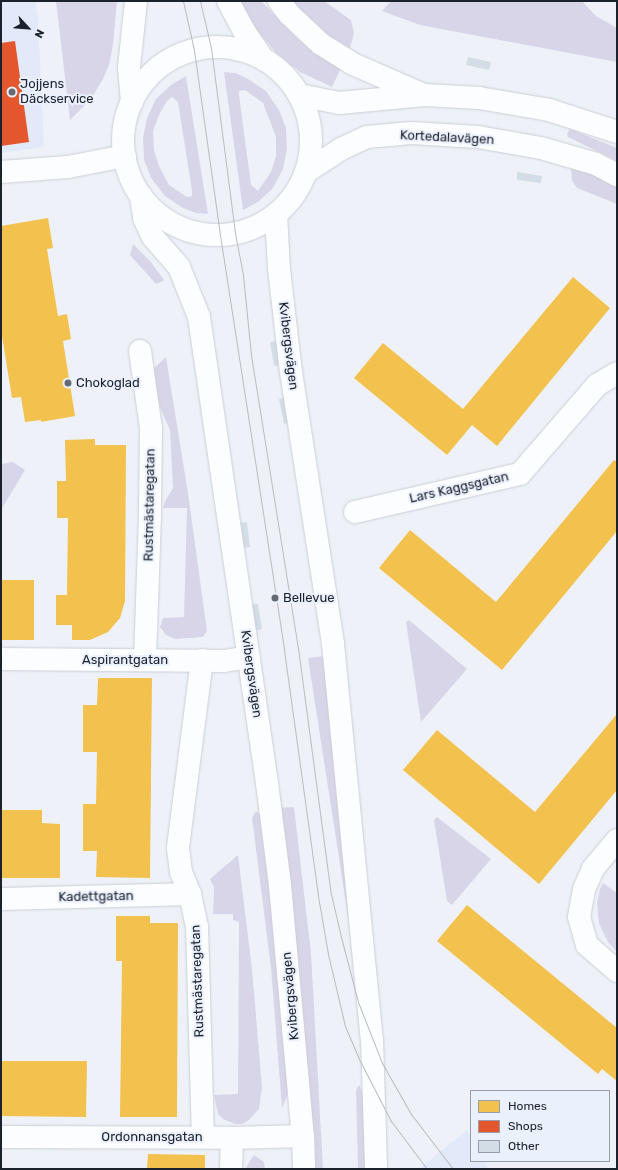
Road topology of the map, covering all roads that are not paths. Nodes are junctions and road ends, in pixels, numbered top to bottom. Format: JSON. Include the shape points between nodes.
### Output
{"nodes":[{"id":1,"x":136,"y":1,"type":"edge"},
{"id":2,"x":228,"y":1,"type":"edge"},
{"id":3,"x":279,"y":1,"type":"edge"},
{"id":4,"x":263,"y":59,"type":"junction"},
{"id":5,"x":299,"y":95,"type":"junction"},
{"id":6,"x":425,"y":95,"type":"junction"},
{"id":7,"x":132,"y":102,"type":"junction"},
{"id":8,"x":617,"y":132,"type":"edge"},
{"id":9,"x":124,"y":156,"type":"junction"},
{"id":10,"x":1,"y":172,"type":"edge"},
{"id":11,"x":306,"y":172,"type":"junction"},
{"id":12,"x":617,"y":175,"type":"edge"},
{"id":13,"x":141,"y":196,"type":"junction"},
{"id":14,"x":276,"y":214,"type":"junction"},
{"id":15,"x":140,"y":351,"type":"dead end"},
{"id":16,"x":617,"y":374,"type":"edge"},
{"id":17,"x":355,"y":512,"type":"dead end"},
{"id":18,"x":249,"y":657,"type":"junction"},
{"id":19,"x":1,"y":659,"type":"edge"},
{"id":20,"x":145,"y":660,"type":"junction"},
{"id":21,"x":202,"y":660,"type":"junction"},
{"id":22,"x":617,"y":840,"type":"edge"},
{"id":23,"x":190,"y":894,"type":"junction"},
{"id":24,"x":1,"y":899,"type":"edge"},
{"id":25,"x":617,"y":971,"type":"edge"},
{"id":26,"x":303,"y":1136,"type":"junction"},
{"id":27,"x":1,"y":1137,"type":"edge"},
{"id":28,"x":203,"y":1137,"type":"junction"},
{"id":29,"x":232,"y":1138,"type":"junction"},
{"id":30,"x":231,"y":1169,"type":"edge"},
{"id":31,"x":304,"y":1169,"type":"edge"},
{"id":32,"x":376,"y":1169,"type":"edge"}],
"edges":[{"from":1,"to":7,"type":"street","via":[[129,67]]},
{"from":2,"to":4,"type":"street"},
{"from":3,"to":6,"type":"street","via":[[321,44],[353,64]]},
{"from":4,"to":5,"type":"street","via":[[283,74]]},
{"from":4,"to":7,"type":"street","via":[[242,51],[220,47],[184,53],[157,69],[143,84]]},
{"from":5,"to":6,"type":"street","via":[[338,103]]},
{"from":5,"to":11,"type":"street","via":[[307,113],[311,133]]},
{"from":6,"to":8,"type":"street","via":[[479,98],[549,110]]},
{"from":7,"to":9,"type":"street","via":[[124,128]]},
{"from":9,"to":10,"type":"street","via":[[68,168]]},
{"from":9,"to":13,"type":"street"},
{"from":11,"to":12,"type":"street","name":"Kortedalavägen","via":[[341,149],[367,137],[411,133],[478,137],[541,148],[596,164]]},
{"from":11,"to":14,"type":"street","via":[[290,199]]},
{"from":13,"to":14,"type":"street","via":[[159,215],[170,222],[194,232],[207,234],[220,235],[247,230]]},
{"from":13,"to":18,"type":"street","name":"Kvibergsvägen","via":[[144,218],[153,238],[179,267],[199,318]]},
{"from":14,"to":32,"type":"street","name":"Kvibergsvägen","via":[[279,269],[291,372],[334,644],[372,1039]]},
{"from":15,"to":20,"type":"street","name":"Rustmästaregatan","via":[[151,428]]},
{"from":16,"to":17,"type":"street","name":"Lars Kaggsgatan","via":[[597,385],[520,474]]},
{"from":18,"to":21,"type":"street","name":"Aspirantgatan","via":[[224,661]]},
{"from":18,"to":26,"type":"street","name":"Kvibergsvägen","via":[[280,885]]},
{"from":19,"to":20,"type":"street","name":"Aspirantgatan"},
{"from":20,"to":21,"type":"street","name":"Aspirantgatan"},
{"from":21,"to":23,"type":"street","name":"Rustmästaregatan","via":[[178,848],[181,872]]},
{"from":22,"to":25,"type":"street","via":[[593,869],[584,889],[579,917],[588,945]]},
{"from":23,"to":24,"type":"street","name":"Kadettgatan"},
{"from":23,"to":28,"type":"street","name":"Rustmästaregatan","via":[[197,926]]},
{"from":26,"to":29,"type":"street","name":"Ordonnansgatan"},
{"from":26,"to":31,"type":"street","name":"Kvibergsvägen"},
{"from":27,"to":28,"type":"street","name":"Ordonnansgatan"},
{"from":28,"to":29,"type":"street","name":"Ordonnansgatan"},
{"from":29,"to":30,"type":"street"}]}
